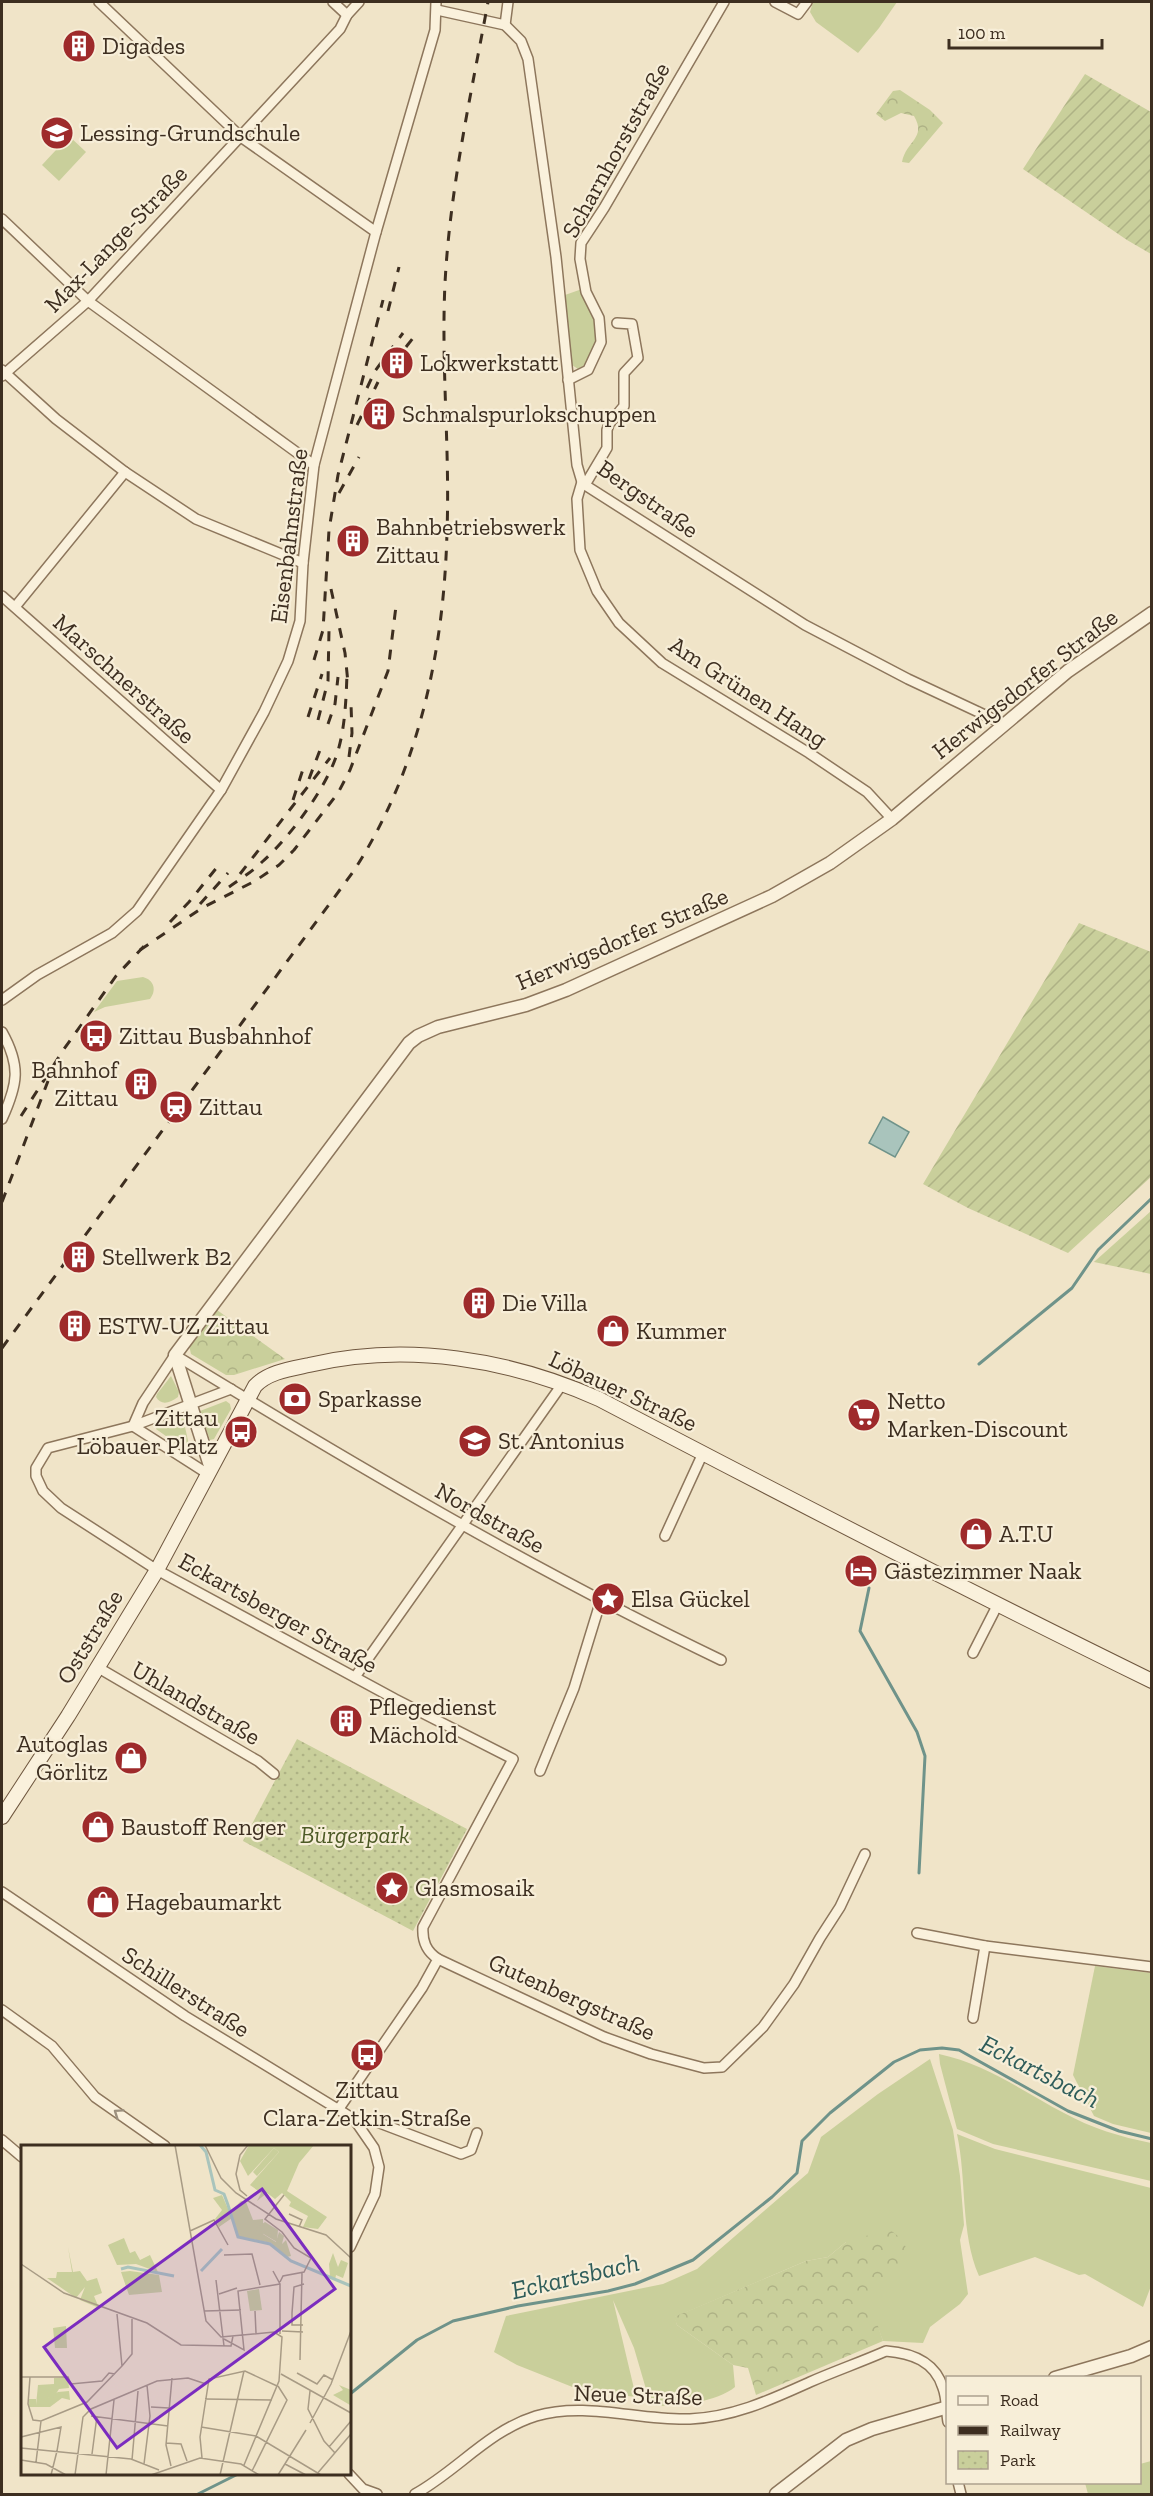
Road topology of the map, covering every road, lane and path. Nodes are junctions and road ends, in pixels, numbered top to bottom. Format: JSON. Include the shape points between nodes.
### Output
{"nodes":[{"id":1,"x":99,"y":2,"type":"edge"},
{"id":2,"x":333,"y":2,"type":"edge"},
{"id":3,"x":359,"y":2,"type":"edge"},
{"id":4,"x":508,"y":2,"type":"edge"},
{"id":5,"x":724,"y":2,"type":"edge"},
{"id":6,"x":775,"y":2,"type":"edge"},
{"id":7,"x":807,"y":2,"type":"edge"},
{"id":8,"x":436,"y":6,"type":"edge"},
{"id":9,"x":347,"y":15,"type":"junction"},
{"id":10,"x":505,"y":25,"type":"junction"},
{"id":11,"x":241,"y":137,"type":"junction"},
{"id":12,"x":2,"y":219,"type":"edge"},
{"id":13,"x":376,"y":232,"type":"junction"},
{"id":14,"x":88,"y":301,"type":"junction"},
{"id":15,"x":617,"y":323,"type":"dead end"},
{"id":16,"x":3,"y":373,"type":"edge"},
{"id":17,"x":568,"y":380,"type":"junction"},
{"id":18,"x":314,"y":465,"type":"junction"},
{"id":19,"x":125,"y":472,"type":"junction"},
{"id":20,"x":584,"y":483,"type":"junction"},
{"id":21,"x":303,"y":562,"type":"junction"},
{"id":22,"x":2,"y":596,"type":"edge"},
{"id":23,"x":15,"y":608,"type":"junction"},
{"id":24,"x":1152,"y":613,"type":"edge"},
{"id":25,"x":1004,"y":724,"type":"junction"},
{"id":26,"x":221,"y":790,"type":"junction"},
{"id":27,"x":892,"y":819,"type":"junction"},
{"id":28,"x":2,"y":1000,"type":"edge"},
{"id":29,"x":2,"y":1032,"type":"edge"},
{"id":30,"x":2,"y":1119,"type":"edge"},
{"id":31,"x":175,"y":1355,"type":"junction"},
{"id":32,"x":563,"y":1383,"type":"junction"},
{"id":33,"x":231,"y":1389,"type":"junction"},
{"id":34,"x":247,"y":1399,"type":"junction"},
{"id":35,"x":190,"y":1404,"type":"junction"},
{"id":36,"x":133,"y":1426,"type":"junction"},
{"id":37,"x":703,"y":1453,"type":"junction"},
{"id":38,"x":209,"y":1472,"type":"junction"},
{"id":39,"x":461,"y":1526,"type":"junction"},
{"id":40,"x":664,"y":1536,"type":"dead end"},
{"id":41,"x":157,"y":1570,"type":"junction"},
{"id":42,"x":601,"y":1600,"type":"junction"},
{"id":43,"x":997,"y":1605,"type":"junction"},
{"id":44,"x":973,"y":1653,"type":"dead end"},
{"id":45,"x":721,"y":1660,"type":"dead end"},
{"id":46,"x":97,"y":1667,"type":"junction"},
{"id":47,"x":354,"y":1677,"type":"junction"},
{"id":48,"x":1152,"y":1681,"type":"edge"},
{"id":49,"x":540,"y":1771,"type":"dead end"},
{"id":50,"x":274,"y":1774,"type":"dead end"},
{"id":51,"x":2,"y":1818,"type":"edge"},
{"id":52,"x":866,"y":1854,"type":"dead end"},
{"id":53,"x":2,"y":1892,"type":"edge"},
{"id":54,"x":916,"y":1933,"type":"dead end"},
{"id":55,"x":985,"y":1946,"type":"junction"},
{"id":56,"x":438,"y":1959,"type":"junction"},
{"id":57,"x":1152,"y":1966,"type":"edge"},
{"id":58,"x":2,"y":2010,"type":"edge"},
{"id":59,"x":973,"y":2018,"type":"dead end"},
{"id":60,"x":338,"y":2110,"type":"junction"},
{"id":61,"x":354,"y":2119,"type":"junction"},
{"id":62,"x":477,"y":2133,"type":"dead end"},
{"id":63,"x":2,"y":2140,"type":"edge"},
{"id":64,"x":164,"y":2145,"type":"edge"},
{"id":65,"x":21,"y":2156,"type":"edge"},
{"id":66,"x":351,"y":2245,"type":"edge"},
{"id":67,"x":1151,"y":2348,"type":"edge"},
{"id":68,"x":1062,"y":2376,"type":"edge"},
{"id":69,"x":946,"y":2407,"type":"edge"},
{"id":70,"x":350,"y":2475,"type":"edge"},
{"id":71,"x":376,"y":2494,"type":"edge"},
{"id":72,"x":415,"y":2494,"type":"edge"},
{"id":73,"x":776,"y":2494,"type":"edge"}],
"edges":[{"from":1,"to":11,"type":"street"},
{"from":2,"to":9,"type":"street"},
{"from":3,"to":9,"type":"street","name":"Max-Lange-Straße"},
{"from":4,"to":10,"type":"street"},
{"from":5,"to":17,"type":"street","name":"Scharnhorststraße","via":[[581,243],[586,292],[599,318],[601,342],[588,370]]},
{"from":6,"to":7,"type":"street","via":[[798,14]]},
{"from":8,"to":10,"type":"street"},
{"from":8,"to":13,"type":"street","name":"Eisenbahnstraße","via":[[432,39]]},
{"from":9,"to":11,"type":"street","name":"Max-Lange-Straße","via":[[340,29]]},
{"from":10,"to":17,"type":"street","name":"Bergstraße","via":[[521,41],[528,59],[556,256]]},
{"from":11,"to":13,"type":"street"},
{"from":11,"to":14,"type":"street","name":"Max-Lange-Straße"},
{"from":12,"to":14,"type":"street"},
{"from":13,"to":18,"type":"street","name":"Eisenbahnstraße"},
{"from":14,"to":16,"type":"street","name":"Max-Lange-Straße"},
{"from":14,"to":18,"type":"street"},
{"from":15,"to":20,"type":"street","via":[[632,324],[638,358],[624,373],[624,406],[609,424],[607,448]]},
{"from":16,"to":19,"type":"street"},
{"from":17,"to":20,"type":"street","name":"Bergstraße","via":[[577,465]]},
{"from":18,"to":21,"type":"street","name":"Eisenbahnstraße"},
{"from":19,"to":21,"type":"street","via":[[196,519]]},
{"from":19,"to":23,"type":"street"},
{"from":20,"to":25,"type":"street","name":"Bergstraße","via":[[805,625]]},
{"from":20,"to":27,"type":"street","name":"Am Grünen Hang","via":[[577,500],[580,550],[597,591],[619,623],[662,663],[810,753],[867,792]]},
{"from":21,"to":26,"type":"street","name":"Eisenbahnstraße","via":[[300,621],[288,661]]},
{"from":22,"to":23,"type":"street","name":"Marschnerstraße"},
{"from":23,"to":26,"type":"street","name":"Marschnerstraße"},
{"from":24,"to":25,"type":"street","name":"Herwigsdorfer Straße","via":[[1068,671]]},
{"from":25,"to":27,"type":"street","name":"Herwigsdorfer Straße"},
{"from":26,"to":28,"type":"street","name":"Eisenbahnstraße","via":[[125,924]]},
{"from":27,"to":31,"type":"street","name":"Herwigsdorfer Straße","via":[[830,863],[707,927],[543,999],[418,1036],[401,1053]]},
{"from":29,"to":30,"type":"street","via":[[13,1055],[16,1080]]},
{"from":31,"to":33,"type":"street"},
{"from":31,"to":35,"type":"street"},
{"from":31,"to":36,"type":"street","via":[[143,1403]]},
{"from":32,"to":34,"type":"main road","name":"Löbauer Straße","via":[[506,1366],[464,1359],[384,1355],[326,1361],[277,1373],[262,1378]]},
{"from":32,"to":37,"type":"main road","name":"Löbauer Straße"},
{"from":32,"to":39,"type":"street"},
{"from":33,"to":34,"type":"street"},
{"from":33,"to":35,"type":"street"},
{"from":34,"to":38,"type":"main road","name":"Löbauer Straße"},
{"from":34,"to":39,"type":"street","name":"Nordstraße"},
{"from":35,"to":36,"type":"street"},
{"from":35,"to":38,"type":"street"},
{"from":36,"to":38,"type":"street"},
{"from":36,"to":41,"type":"street","name":"Eckartsberger Straße","via":[[48,1448],[36,1468],[36,1476],[43,1491],[61,1508]]},
{"from":37,"to":40,"type":"street"},
{"from":37,"to":43,"type":"main road","name":"Löbauer Straße"},
{"from":38,"to":41,"type":"main road","name":"Oststraße"},
{"from":39,"to":42,"type":"street","name":"Nordstraße"},
{"from":39,"to":47,"type":"street"},
{"from":41,"to":46,"type":"main road","name":"Oststraße"},
{"from":41,"to":47,"type":"street","name":"Eckartsberger Straße"},
{"from":42,"to":45,"type":"street","name":"Nordstraße"},
{"from":42,"to":49,"type":"street","via":[[574,1688]]},
{"from":43,"to":44,"type":"street"},
{"from":43,"to":48,"type":"main road","name":"Löbauer Straße"},
{"from":46,"to":50,"type":"street","name":"Uhlandstraße"},
{"from":46,"to":51,"type":"main road","name":"Oststraße"},
{"from":47,"to":56,"type":"street","name":"Eckartsberger Straße","via":[[513,1760],[423,1927],[426,1949]]},
{"from":52,"to":56,"type":"street","name":"Gutenbergstraße","via":[[794,1984],[763,2027],[722,2067],[704,2068],[604,2037]]},
{"from":53,"to":60,"type":"street","name":"Schillerstraße","via":[[129,1980]]},
{"from":54,"to":55,"type":"street"},
{"from":55,"to":57,"type":"street"},
{"from":55,"to":59,"type":"street"},
{"from":56,"to":60,"type":"street"},
{"from":64,"to":58,"type":"street","one_way":true,"via":[[95,2097],[52,2046]]},
{"from":60,"to":61,"type":"street","name":"Schillerstraße"},
{"from":61,"to":62,"type":"street","name":"Schillerstraße","via":[[369,2119],[461,2154],[471,2150]]},
{"from":61,"to":66,"type":"street","name":"Schillerstraße","via":[[374,2148],[379,2167],[375,2194]]},
{"from":63,"to":65,"type":"street"},
{"from":67,"to":68,"type":"street"},
{"from":69,"to":72,"type":"street","name":"Neue Straße","via":[[944,2388],[922,2360],[907,2353],[886,2351],[747,2409],[718,2416],[687,2419],[578,2410],[537,2416],[495,2436]]},
{"from":69,"to":73,"type":"street","via":[[846,2440]]},
{"from":70,"to":71,"type":"street","via":[[363,2489]]}]}
